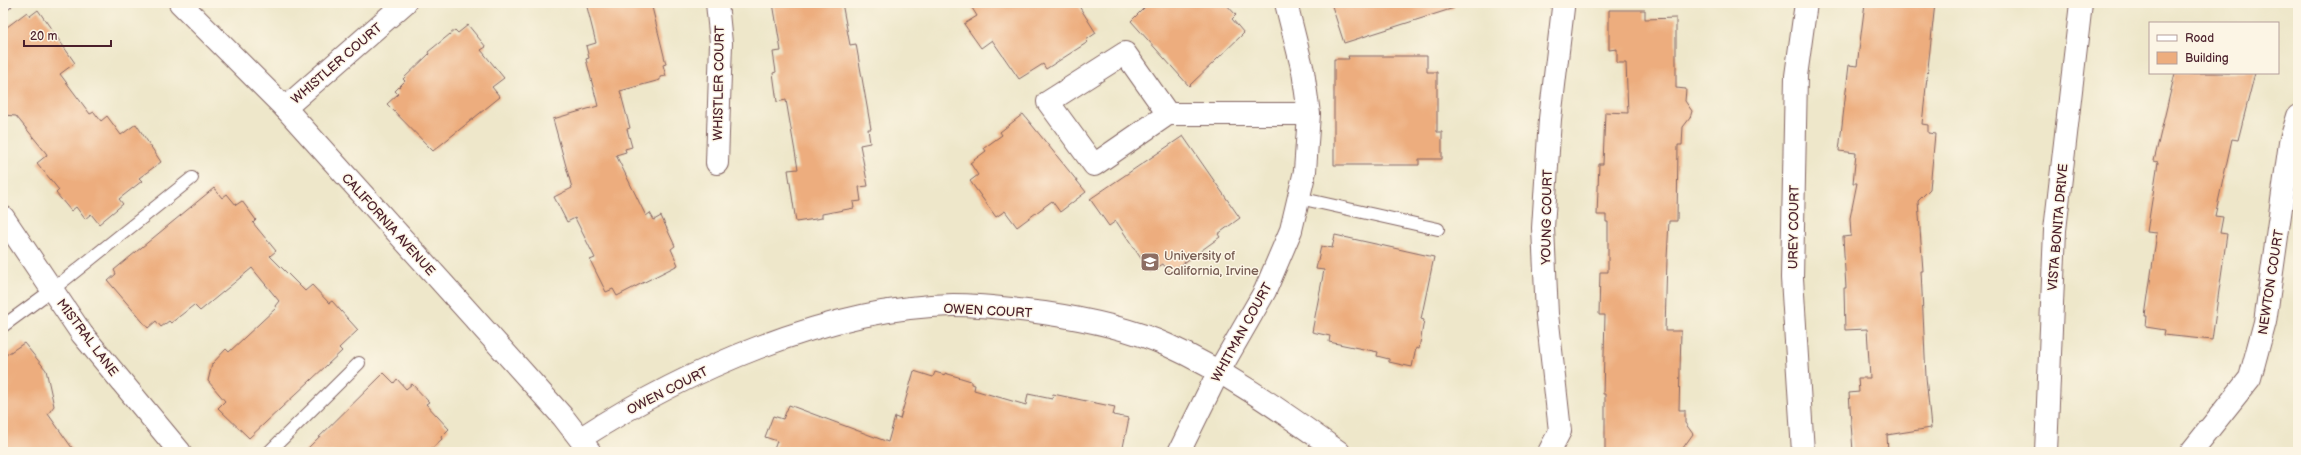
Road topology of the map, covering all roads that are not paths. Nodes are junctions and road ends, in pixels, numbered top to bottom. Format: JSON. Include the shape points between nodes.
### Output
{"nodes":[{"id":1,"x":6,"y":3,"type":"edge"},
{"id":2,"x":180,"y":3,"type":"edge"},
{"id":3,"x":405,"y":3,"type":"edge"},
{"id":4,"x":717,"y":3,"type":"edge"},
{"id":5,"x":1286,"y":3,"type":"edge"},
{"id":6,"x":1562,"y":3,"type":"edge"},
{"id":7,"x":1806,"y":3,"type":"edge"},
{"id":8,"x":2081,"y":3,"type":"edge"},
{"id":9,"x":3,"y":5,"type":"edge"},
{"id":10,"x":285,"y":108,"type":"junction"},
{"id":11,"x":1168,"y":114,"type":"junction"},
{"id":12,"x":1309,"y":114,"type":"junction"},
{"id":13,"x":2298,"y":116,"type":"edge"},
{"id":14,"x":717,"y":163,"type":"dead end"},
{"id":15,"x":192,"y":178,"type":"dead end"},
{"id":16,"x":1299,"y":198,"type":"junction"},
{"id":17,"x":3,"y":217,"type":"edge"},
{"id":18,"x":1438,"y":229,"type":"dead end"},
{"id":19,"x":52,"y":290,"type":"junction"},
{"id":20,"x":3,"y":326,"type":"edge"},
{"id":21,"x":359,"y":363,"type":"dead end"},
{"id":22,"x":1219,"y":371,"type":"junction"},
{"id":23,"x":586,"y":445,"type":"edge"},
{"id":24,"x":180,"y":452,"type":"edge"},
{"id":25,"x":269,"y":452,"type":"edge"},
{"id":26,"x":1179,"y":452,"type":"edge"},
{"id":27,"x":1339,"y":452,"type":"edge"},
{"id":28,"x":1549,"y":452,"type":"edge"},
{"id":29,"x":1803,"y":452,"type":"edge"},
{"id":30,"x":2046,"y":452,"type":"edge"},
{"id":31,"x":2191,"y":452,"type":"edge"}],
"edges":[{"from":1,"to":9,"type":"lane"},
{"from":2,"to":10,"type":"street","name":"CALIFORNIA AVENUE"},
{"from":3,"to":10,"type":"street","name":"WHISTLER COURT"},
{"from":4,"to":14,"type":"street","name":"WHISTLER COURT","via":[[721,44]]},
{"from":5,"to":12,"type":"street","name":"WHITMAN COURT","via":[[1303,71]]},
{"from":6,"to":28,"type":"street","name":"YOUNG COURT","via":[[1564,8],[1550,119],[1543,228],[1547,314],[1560,431]]},
{"from":7,"to":29,"type":"street","name":"UREY COURT","via":[[1796,76],[1792,278]]},
{"from":8,"to":30,"type":"street","name":"VISTA BONITA DRIVE","via":[[2055,230]]},
{"from":10,"to":23,"type":"street","name":"CALIFORNIA AVENUE"},
{"from":11,"to":11,"type":"street","via":[[1125,53],[1048,102],[1094,165]]},
{"from":11,"to":12,"type":"street"},
{"from":12,"to":16,"type":"street","name":"WHITMAN COURT","via":[[1305,171]]},
{"from":13,"to":31,"type":"street","name":"NEWTON COURT","via":[[2290,143],[2265,322],[2250,378]]},
{"from":15,"to":19,"type":"lane"},
{"from":16,"to":18,"type":"lane"},
{"from":16,"to":22,"type":"street","name":"WHITMAN COURT","via":[[1291,230],[1265,291]]},
{"from":17,"to":19,"type":"street","name":"MISTRAL LANE"},
{"from":19,"to":20,"type":"lane"},
{"from":19,"to":24,"type":"street","name":"MISTRAL LANE","via":[[82,334]]},
{"from":21,"to":25,"type":"lane"},
{"from":22,"to":23,"type":"street","name":"OWEN COURT","via":[[1166,344],[1117,328],[1070,317],[1017,309],[953,305],[872,314],[818,327],[720,363],[608,420]]},
{"from":22,"to":26,"type":"street","name":"WHITMAN COURT"},
{"from":22,"to":27,"type":"street","name":"OWEN COURT"}]}
